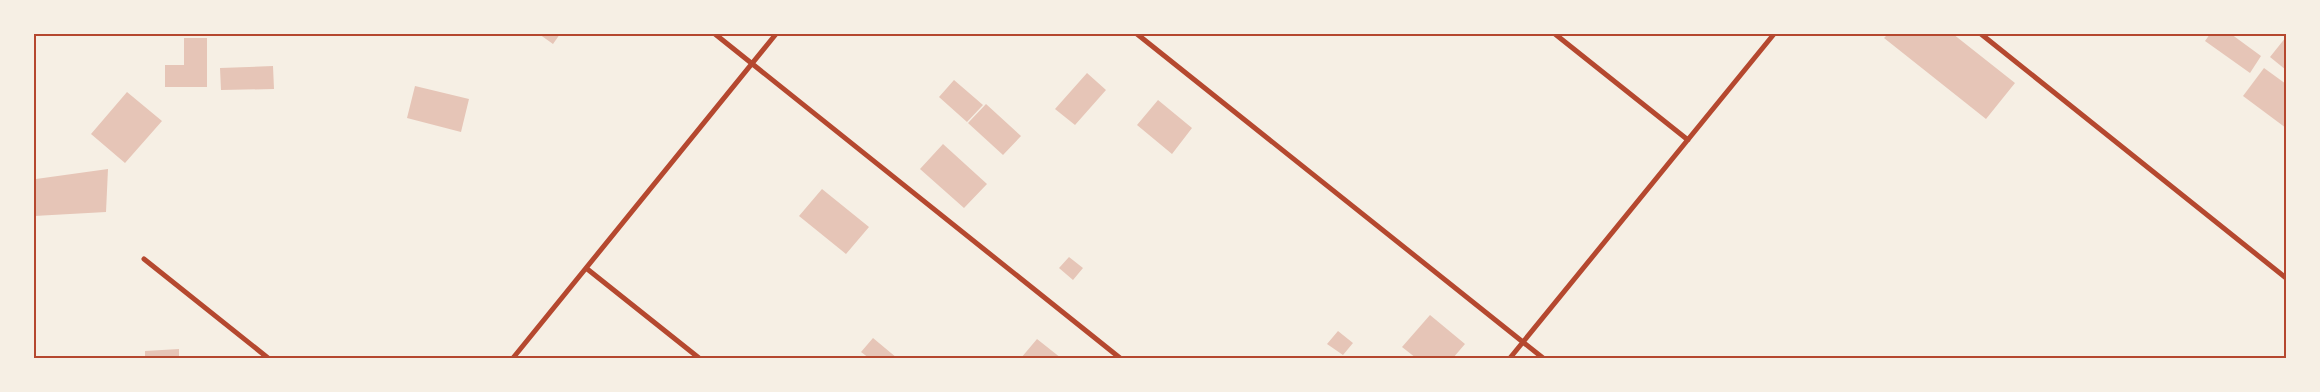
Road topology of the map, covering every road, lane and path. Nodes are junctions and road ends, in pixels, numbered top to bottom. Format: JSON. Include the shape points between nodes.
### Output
{"nodes":[{"id":1,"x":715,"y":34,"type":"edge"},
{"id":2,"x":776,"y":34,"type":"edge"},
{"id":3,"x":1137,"y":34,"type":"edge"},
{"id":4,"x":1555,"y":34,"type":"edge"},
{"id":5,"x":1774,"y":34,"type":"edge"},
{"id":6,"x":1981,"y":34,"type":"edge"},
{"id":7,"x":752,"y":63,"type":"junction"},
{"id":8,"x":1688,"y":140,"type":"junction"},
{"id":9,"x":144,"y":259,"type":"dead end"},
{"id":10,"x":586,"y":268,"type":"junction"},
{"id":11,"x":2286,"y":278,"type":"edge"},
{"id":12,"x":1523,"y":342,"type":"junction"},
{"id":13,"x":268,"y":358,"type":"edge"},
{"id":14,"x":513,"y":358,"type":"edge"},
{"id":15,"x":699,"y":358,"type":"edge"},
{"id":16,"x":1120,"y":358,"type":"edge"},
{"id":17,"x":1510,"y":358,"type":"edge"},
{"id":18,"x":1543,"y":358,"type":"edge"}],
"edges":[{"from":1,"to":7,"type":"street"},
{"from":2,"to":7,"type":"street"},
{"from":3,"to":12,"type":"street"},
{"from":4,"to":8,"type":"street"},
{"from":5,"to":8,"type":"street"},
{"from":6,"to":11,"type":"street"},
{"from":7,"to":10,"type":"street"},
{"from":7,"to":16,"type":"street"},
{"from":8,"to":12,"type":"street"},
{"from":9,"to":13,"type":"street"},
{"from":10,"to":14,"type":"street"},
{"from":10,"to":15,"type":"street"},
{"from":12,"to":17,"type":"street"},
{"from":12,"to":18,"type":"street"}]}
